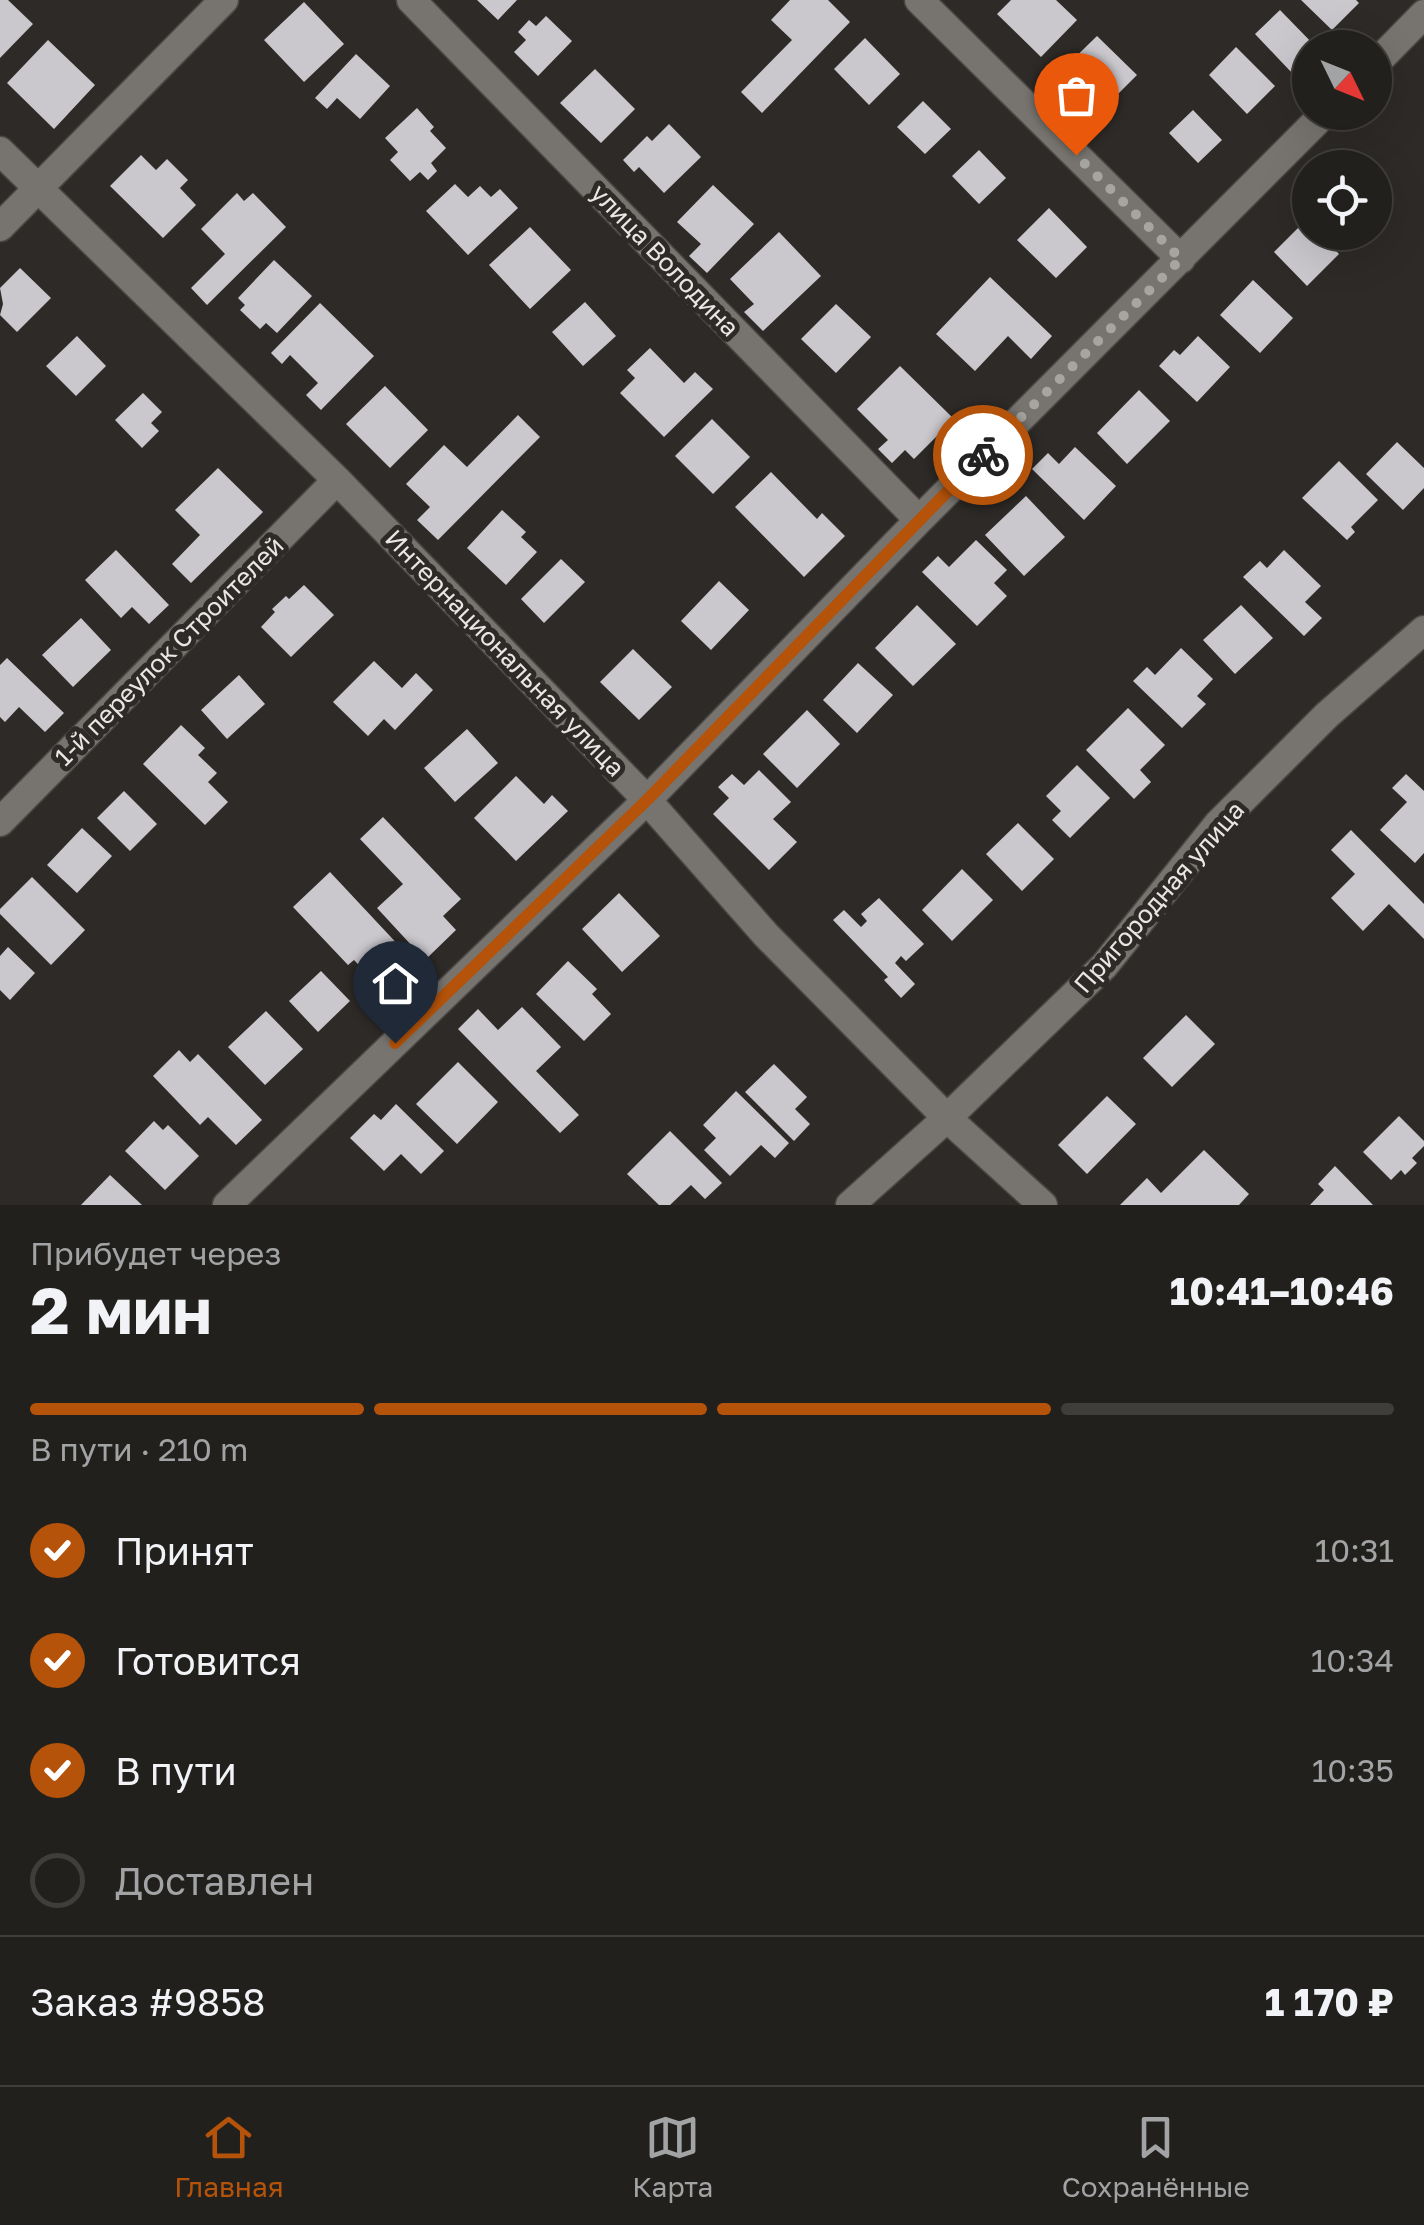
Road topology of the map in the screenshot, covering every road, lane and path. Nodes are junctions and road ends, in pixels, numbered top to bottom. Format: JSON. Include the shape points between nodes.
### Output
{"nodes":[{"id":1,"x":224,"y":0,"type":"edge"},
{"id":2,"x":410,"y":0,"type":"edge"},
{"id":3,"x":919,"y":0,"type":"edge"},
{"id":4,"x":1424,"y":14,"type":"edge"},
{"id":5,"x":1392,"y":47,"type":"edge"},
{"id":6,"x":1308,"y":130,"type":"edge"},
{"id":7,"x":0,"y":151,"type":"edge"},
{"id":8,"x":39,"y":190,"type":"junction"},
{"id":9,"x":0,"y":228,"type":"edge"},
{"id":10,"x":1181,"y":259,"type":"junction"},
{"id":11,"x":337,"y":480,"type":"junction"},
{"id":12,"x":918,"y":520,"type":"junction"},
{"id":13,"x":1424,"y":630,"type":"edge"},
{"id":14,"x":647,"y":800,"type":"junction"},
{"id":15,"x":0,"y":822,"type":"edge"},
{"id":16,"x":946,"y":1118,"type":"junction"},
{"id":17,"x":227,"y":1205,"type":"edge"},
{"id":18,"x":850,"y":1205,"type":"edge"},
{"id":19,"x":1044,"y":1205,"type":"edge"}],
"edges":[{"from":1,"to":8,"type":"street"},
{"from":2,"to":12,"type":"street","name":"улица Володина"},
{"from":3,"to":10,"type":"street"},
{"from":4,"to":5,"type":"street"},
{"from":6,"to":10,"type":"street"},
{"from":7,"to":8,"type":"street","name":"Интернациональная улица"},
{"from":8,"to":9,"type":"street"},
{"from":8,"to":11,"type":"street","name":"Интернациональная улица"},
{"from":10,"to":12,"type":"street"},
{"from":11,"to":14,"type":"street","name":"Интернациональная улица"},
{"from":11,"to":15,"type":"street","name":"1-й переулок Строителей"},
{"from":12,"to":14,"type":"street"},
{"from":13,"to":16,"type":"street","name":"Пригородная улица","via":[[1218,824],[1104,966]]},
{"from":14,"to":16,"type":"street","name":"Интернациональная улица","via":[[766,935]]},
{"from":14,"to":17,"type":"street"},
{"from":16,"to":18,"type":"street","name":"Пригородная улица"},
{"from":16,"to":19,"type":"street","name":"Интернациональная улица"}]}
